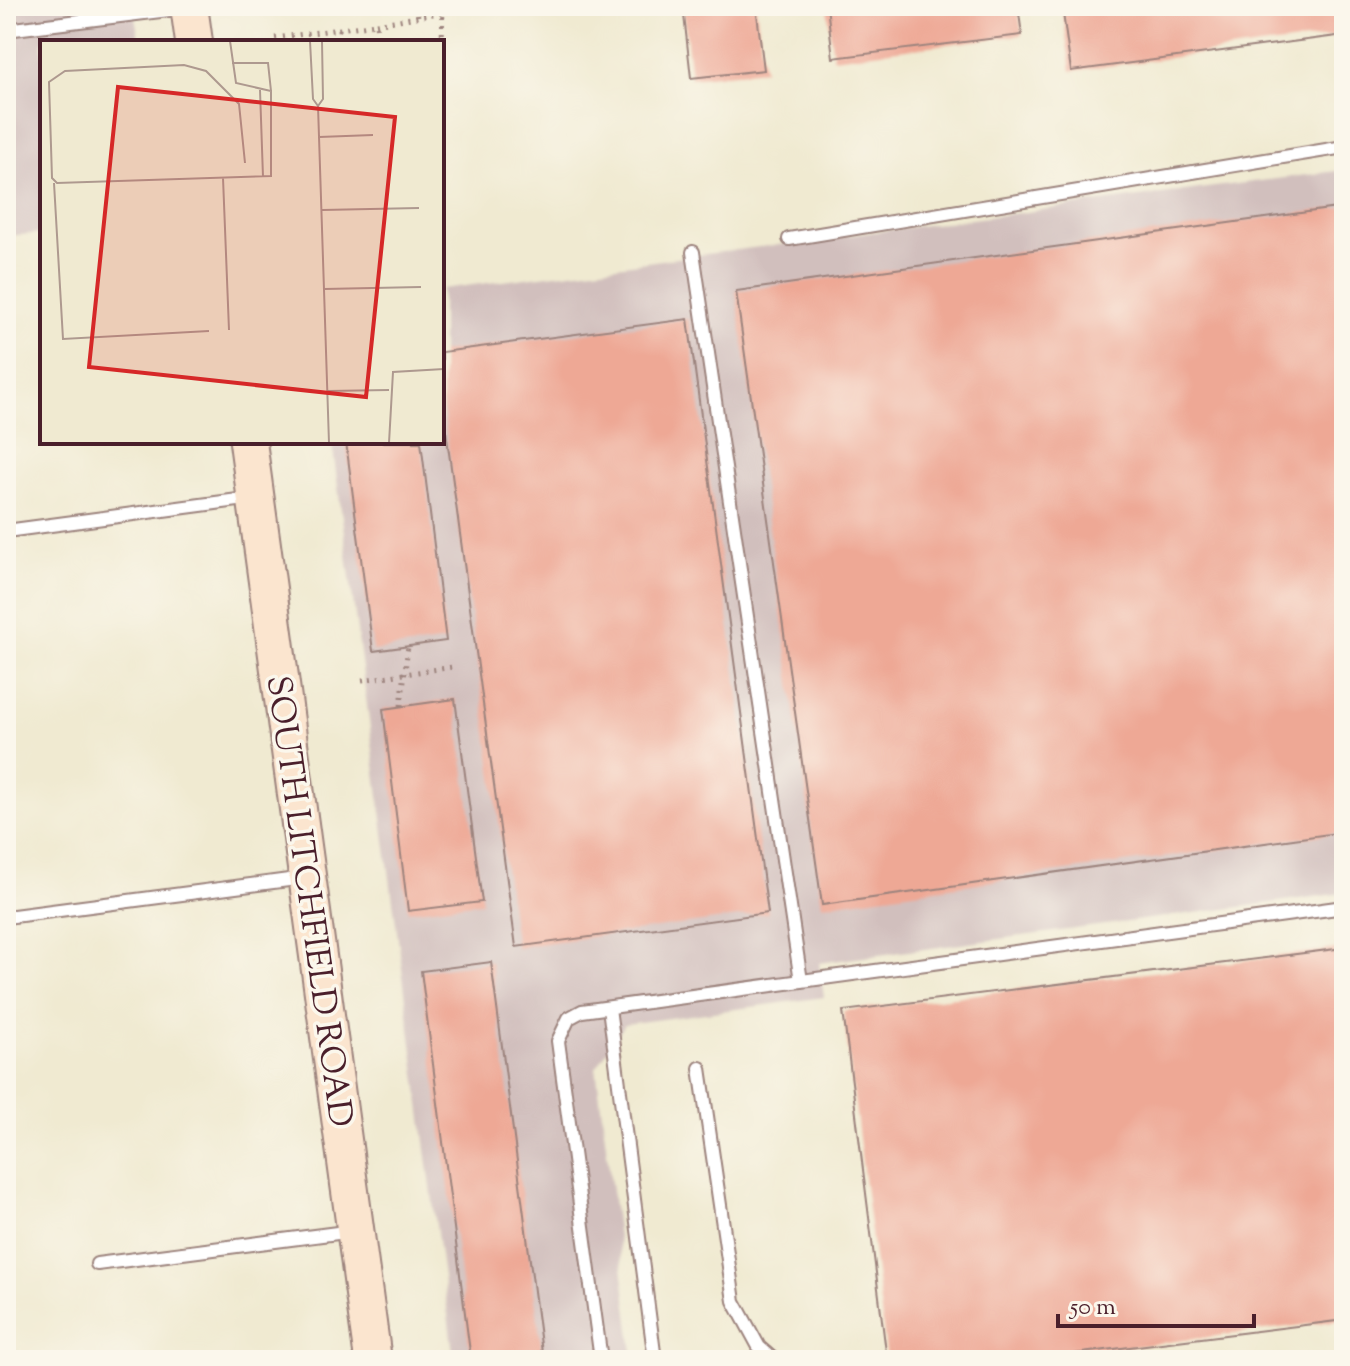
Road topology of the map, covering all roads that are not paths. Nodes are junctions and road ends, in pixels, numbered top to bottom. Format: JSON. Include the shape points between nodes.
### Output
{"nodes":[{"id":1,"x":191,"y":19,"type":"edge"},
{"id":2,"x":6,"y":30,"type":"edge"},
{"id":3,"x":1344,"y":147,"type":"edge"},
{"id":4,"x":789,"y":239,"type":"dead end"},
{"id":5,"x":693,"y":252,"type":"dead end"},
{"id":6,"x":248,"y":444,"type":"edge"},
{"id":7,"x":256,"y":498,"type":"junction"},
{"id":8,"x":6,"y":531,"type":"edge"},
{"id":9,"x":307,"y":878,"type":"junction"},
{"id":10,"x":1344,"y":907,"type":"edge"},
{"id":11,"x":6,"y":917,"type":"edge"},
{"id":12,"x":801,"y":981,"type":"junction"},
{"id":13,"x":609,"y":1008,"type":"junction"},
{"id":14,"x":700,"y":1068,"type":"dead end"},
{"id":15,"x":356,"y":1230,"type":"junction"},
{"id":16,"x":97,"y":1264,"type":"dead end"},
{"id":17,"x":373,"y":1360,"type":"edge"},
{"id":18,"x":601,"y":1360,"type":"edge"},
{"id":19,"x":655,"y":1360,"type":"edge"},
{"id":20,"x":774,"y":1360,"type":"edge"}],
"edges":[{"from":1,"to":2,"type":"lane"},
{"from":3,"to":4,"type":"lane"},
{"from":5,"to":12,"type":"lane"},
{"from":6,"to":7,"type":"main road","name":"SOUTH LITCHFIELD ROAD"},
{"from":7,"to":8,"type":"lane"},
{"from":7,"to":9,"type":"main road","name":"SOUTH LITCHFIELD ROAD"},
{"from":9,"to":11,"type":"lane"},
{"from":9,"to":15,"type":"main road","name":"SOUTH LITCHFIELD ROAD"},
{"from":10,"to":12,"type":"lane"},
{"from":12,"to":13,"type":"lane"},
{"from":13,"to":18,"type":"lane","via":[[569,1018],[558,1041]]},
{"from":13,"to":19,"type":"lane"},
{"from":14,"to":20,"type":"lane","via":[[734,1301],[759,1347]]},
{"from":15,"to":16,"type":"lane"},
{"from":15,"to":17,"type":"main road","name":"SOUTH LITCHFIELD ROAD"}]}
